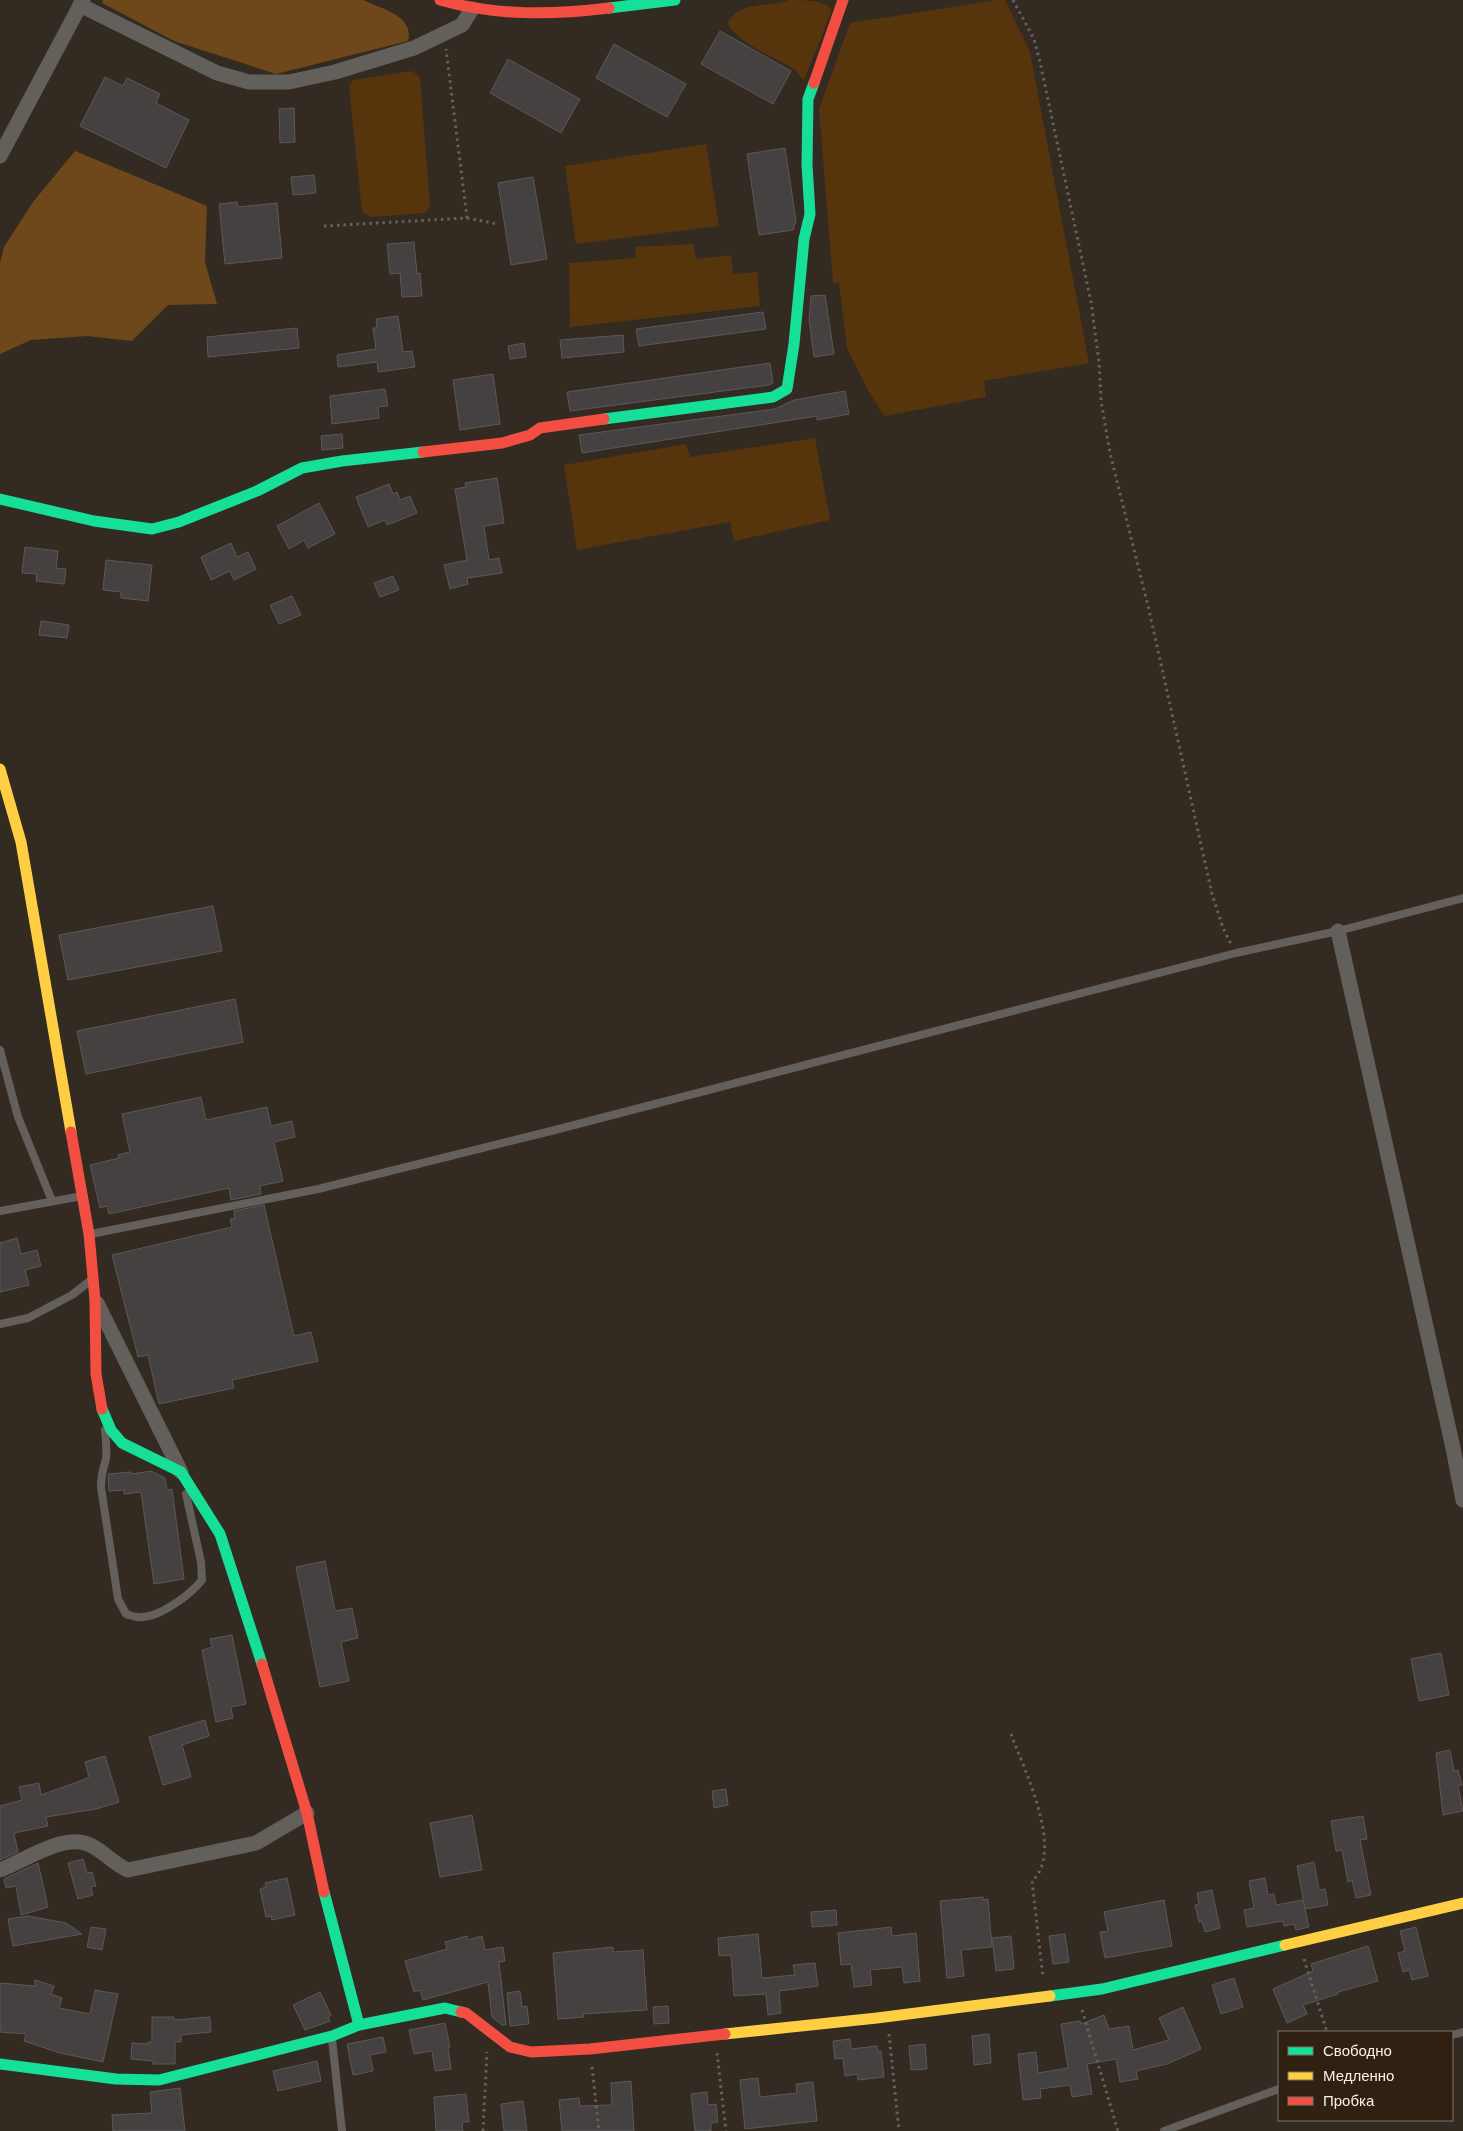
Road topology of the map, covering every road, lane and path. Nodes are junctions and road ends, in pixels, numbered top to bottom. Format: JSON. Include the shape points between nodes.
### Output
{"nodes":[{"id":1,"x":440,"y":0,"type":"edge"},
{"id":2,"x":675,"y":0,"type":"edge"},
{"id":3,"x":843,"y":0,"type":"edge"},
{"id":4,"x":1013,"y":0,"type":"edge"},
{"id":5,"x":82,"y":3,"type":"edge"},
{"id":6,"x":472,"y":9,"type":"junction"},
{"id":7,"x":444,"y":34,"type":"junction"},
{"id":8,"x":0,"y":156,"type":"edge"},
{"id":9,"x":467,"y":218,"type":"junction"},
{"id":10,"x":497,"y":224,"type":"dead end"},
{"id":11,"x":324,"y":226,"type":"dead end"},
{"id":12,"x":0,"y":499,"type":"edge"},
{"id":13,"x":0,"y":769,"type":"edge"},
{"id":14,"x":1463,"y":898,"type":"edge"},
{"id":15,"x":1338,"y":930,"type":"junction"},
{"id":16,"x":1236,"y":953,"type":"junction"},
{"id":17,"x":0,"y":1050,"type":"edge"},
{"id":18,"x":83,"y":1196,"type":"junction"},
{"id":19,"x":52,"y":1201,"type":"junction"},
{"id":20,"x":0,"y":1210,"type":"edge"},
{"id":21,"x":89,"y":1234,"type":"junction"},
{"id":22,"x":94,"y":1277,"type":"junction"},
{"id":23,"x":95,"y":1300,"type":"junction"},
{"id":24,"x":0,"y":1324,"type":"edge"},
{"id":25,"x":102,"y":1411,"type":"junction"},
{"id":26,"x":181,"y":1472,"type":"junction"},
{"id":27,"x":1463,"y":1500,"type":"edge"},
{"id":28,"x":1011,"y":1734,"type":"dead end"},
{"id":29,"x":307,"y":1812,"type":"junction"},
{"id":30,"x":0,"y":1870,"type":"edge"},
{"id":31,"x":1463,"y":1903,"type":"edge"},
{"id":32,"x":1299,"y":1942,"type":"junction"},
{"id":33,"x":1077,"y":1992,"type":"junction"},
{"id":34,"x":1045,"y":1996,"type":"junction"},
{"id":35,"x":887,"y":2016,"type":"junction"},
{"id":36,"x":359,"y":2025,"type":"junction"},
{"id":37,"x":489,"y":2030,"type":"junction"},
{"id":38,"x":1327,"y":2031,"type":"edge"},
{"id":39,"x":714,"y":2035,"type":"junction"},
{"id":40,"x":332,"y":2036,"type":"junction"},
{"id":41,"x":590,"y":2049,"type":"junction"},
{"id":42,"x":0,"y":2064,"type":"edge"},
{"id":43,"x":1278,"y":2089,"type":"edge"},
{"id":44,"x":342,"y":2131,"type":"edge"},
{"id":45,"x":483,"y":2131,"type":"edge"},
{"id":46,"x":599,"y":2131,"type":"edge"},
{"id":47,"x":726,"y":2131,"type":"edge"},
{"id":48,"x":899,"y":2131,"type":"edge"},
{"id":49,"x":1118,"y":2131,"type":"edge"},
{"id":50,"x":1164,"y":2131,"type":"edge"}],
"edges":[{"from":1,"to":6,"type":"street"},
{"from":2,"to":6,"type":"street","via":[[551,14]]},
{"from":3,"to":12,"type":"street","via":[[808,99],[810,214],[804,240],[787,389],[773,397],[540,428],[530,435],[502,443],[302,468],[257,491],[179,522],[152,529],[94,521]]},
{"from":4,"to":16,"type":"path","via":[[1034,39],[1040,62],[1091,302],[1101,401],[1110,452],[1212,894],[1223,928]]},
{"from":5,"to":7,"type":"street","via":[[217,73],[249,82],[289,82],[336,72],[414,48]]},
{"from":5,"to":8,"type":"street"},
{"from":6,"to":7,"type":"street","via":[[462,26]]},
{"from":7,"to":9,"type":"path"},
{"from":9,"to":10,"type":"path"},
{"from":9,"to":11,"type":"path"},
{"from":13,"to":18,"type":"street","via":[[21,842]]},
{"from":14,"to":15,"type":"lane"},
{"from":15,"to":16,"type":"lane"},
{"from":15,"to":27,"type":"street"},
{"from":16,"to":21,"type":"lane","via":[[551,1132],[318,1189]]},
{"from":17,"to":19,"type":"lane","via":[[18,1117]]},
{"from":18,"to":19,"type":"lane"},
{"from":18,"to":21,"type":"street"},
{"from":19,"to":20,"type":"lane"},
{"from":21,"to":22,"type":"street"},
{"from":22,"to":23,"type":"street"},
{"from":22,"to":24,"type":"lane","via":[[72,1295],[28,1318]]},
{"from":23,"to":25,"type":"street","via":[[96,1374]]},
{"from":23,"to":26,"type":"street"},
{"from":25,"to":26,"type":"street","via":[[122,1443]]},
{"from":25,"to":26,"type":"lane","via":[[106,1459],[101,1471],[101,1487],[118,1599],[126,1614],[152,1615],[193,1591],[202,1580]]},
{"from":26,"to":29,"type":"street","via":[[220,1534]]},
{"from":28,"to":34,"type":"path","via":[[1039,1811],[1045,1839],[1043,1862],[1039,1874],[1032,1881]]},
{"from":29,"to":30,"type":"street","via":[[256,1843],[128,1870],[96,1848],[77,1842],[31,1854]]},
{"from":29,"to":36,"type":"street","via":[[317,1864]]},
{"from":31,"to":32,"type":"street"},
{"from":32,"to":33,"type":"street","via":[[1102,1989]]},
{"from":32,"to":38,"type":"path"},
{"from":33,"to":34,"type":"street"},
{"from":33,"to":49,"type":"path"},
{"from":34,"to":35,"type":"street"},
{"from":35,"to":39,"type":"street"},
{"from":35,"to":48,"type":"path"},
{"from":36,"to":37,"type":"street","via":[[445,2008],[466,2013]]},
{"from":36,"to":40,"type":"street"},
{"from":37,"to":41,"type":"street","via":[[510,2046],[531,2052]]},
{"from":37,"to":45,"type":"path"},
{"from":39,"to":41,"type":"street"},
{"from":39,"to":47,"type":"path"},
{"from":40,"to":42,"type":"street","via":[[159,2080],[116,2079]]},
{"from":40,"to":44,"type":"lane"},
{"from":41,"to":46,"type":"path"},
{"from":43,"to":50,"type":"lane"}]}
